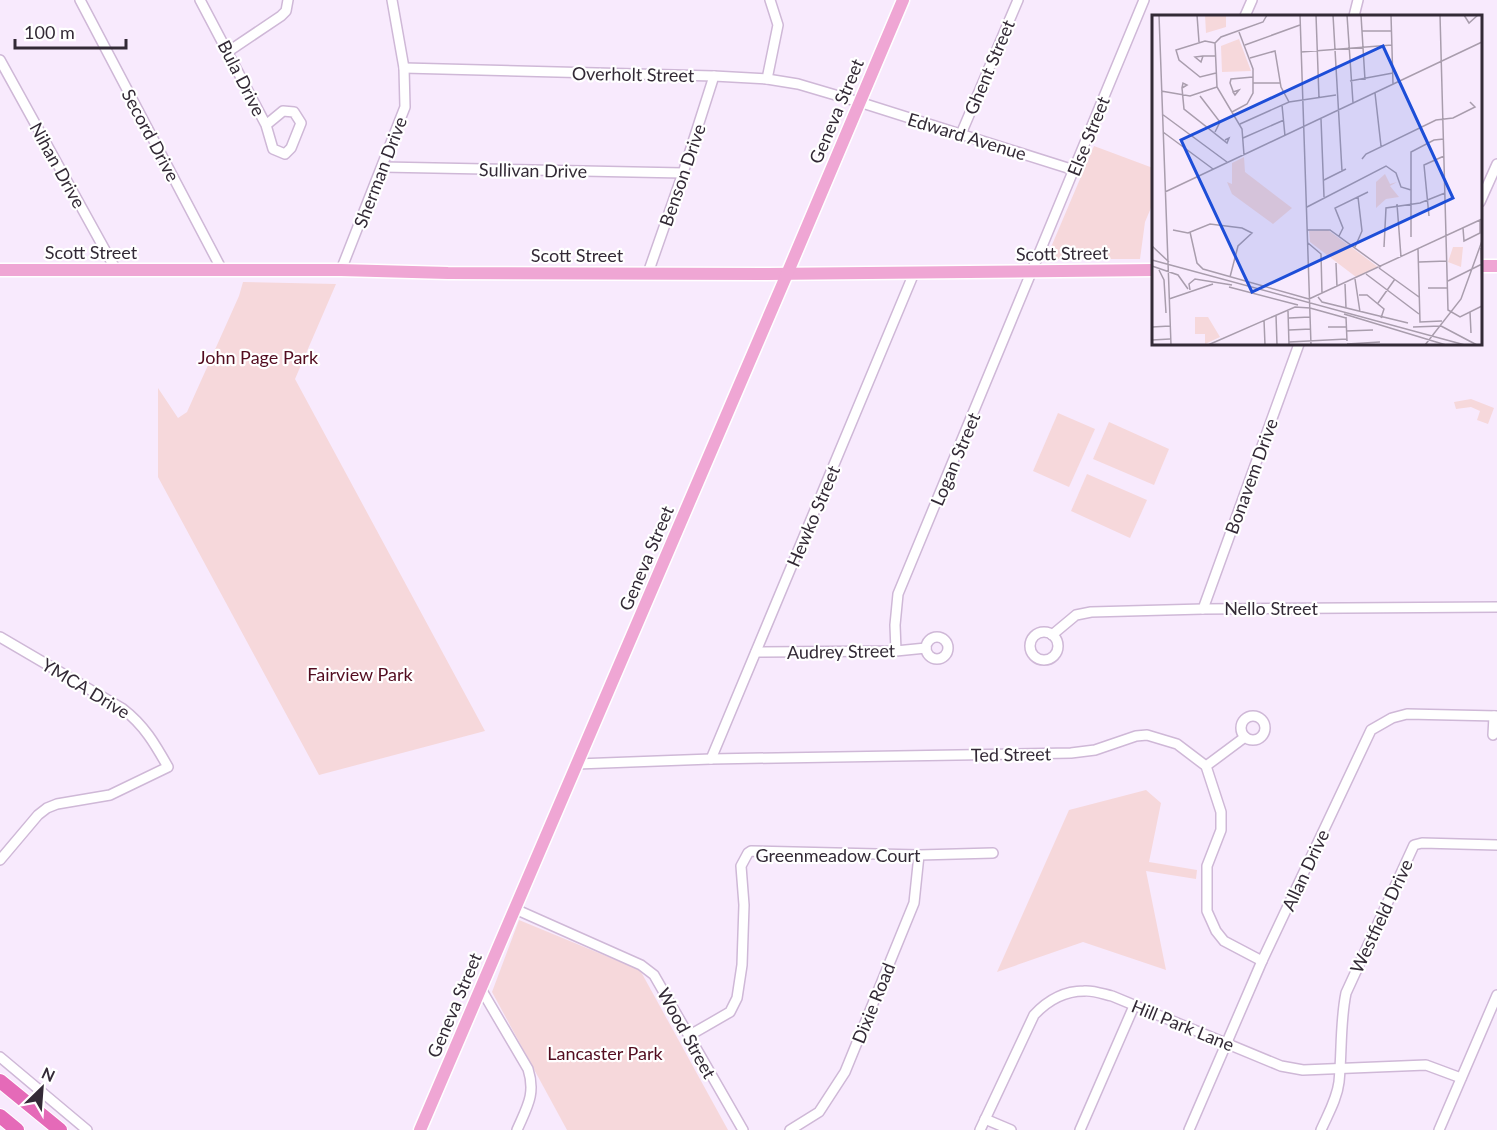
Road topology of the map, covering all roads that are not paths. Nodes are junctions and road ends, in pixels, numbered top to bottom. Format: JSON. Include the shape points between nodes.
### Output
{"nodes":[{"id":1,"x":80,"y":0,"type":"edge"},
{"id":2,"x":200,"y":0,"type":"edge"},
{"id":3,"x":288,"y":0,"type":"edge"},
{"id":4,"x":392,"y":0,"type":"edge"},
{"id":5,"x":770,"y":0,"type":"edge"},
{"id":6,"x":903,"y":0,"type":"edge"},
{"id":7,"x":1018,"y":0,"type":"edge"},
{"id":8,"x":1144,"y":0,"type":"edge"},
{"id":9,"x":1252,"y":0,"type":"edge"},
{"id":10,"x":1358,"y":0,"type":"edge"},
{"id":11,"x":1245,"y":15,"type":"edge"},
{"id":12,"x":1354,"y":15,"type":"edge"},
{"id":13,"x":229,"y":51,"type":"junction"},
{"id":14,"x":0,"y":60,"type":"edge"},
{"id":15,"x":404,"y":68,"type":"junction"},
{"id":16,"x":714,"y":75,"type":"junction"},
{"id":17,"x":767,"y":79,"type":"junction"},
{"id":18,"x":860,"y":102,"type":"junction"},
{"id":19,"x":266,"y":125,"type":"junction"},
{"id":20,"x":961,"y":134,"type":"junction"},
{"id":21,"x":1497,"y":164,"type":"edge"},
{"id":22,"x":383,"y":167,"type":"junction"},
{"id":23,"x":1074,"y":170,"type":"junction"},
{"id":24,"x":683,"y":173,"type":"junction"},
{"id":25,"x":1483,"y":190,"type":"edge"},
{"id":26,"x":0,"y":270,"type":"edge"},
{"id":27,"x":116,"y":270,"type":"junction"},
{"id":28,"x":222,"y":270,"type":"junction"},
{"id":29,"x":340,"y":270,"type":"junction"},
{"id":30,"x":1152,"y":270,"type":"edge"},
{"id":31,"x":1033,"y":271,"type":"junction"},
{"id":32,"x":648,"y":273,"type":"junction"},
{"id":33,"x":914,"y":273,"type":"junction"},
{"id":34,"x":787,"y":274,"type":"junction"},
{"id":35,"x":1299,"y":345,"type":"edge"},
{"id":36,"x":1497,"y":607,"type":"edge"},
{"id":37,"x":1203,"y":609,"type":"junction"},
{"id":38,"x":1052,"y":634,"type":"dead end"},
{"id":39,"x":0,"y":636,"type":"edge"},
{"id":40,"x":926,"y":648,"type":"dead end"},
{"id":41,"x":896,"y":651,"type":"junction"},
{"id":42,"x":756,"y":652,"type":"junction"},
{"id":43,"x":1496,"y":716,"type":"edge"},
{"id":44,"x":1493,"y":735,"type":"dead end"},
{"id":45,"x":1245,"y":737,"type":"dead end"},
{"id":46,"x":711,"y":759,"type":"junction"},
{"id":47,"x":577,"y":764,"type":"junction"},
{"id":48,"x":1206,"y":766,"type":"junction"},
{"id":49,"x":1497,"y":845,"type":"edge"},
{"id":50,"x":993,"y":853,"type":"dead end"},
{"id":51,"x":919,"y":855,"type":"junction"},
{"id":52,"x":0,"y":861,"type":"edge"},
{"id":53,"x":515,"y":909,"type":"junction"},
{"id":54,"x":1262,"y":962,"type":"junction"},
{"id":55,"x":481,"y":989,"type":"junction"},
{"id":56,"x":1497,"y":995,"type":"edge"},
{"id":57,"x":1134,"y":1006,"type":"junction"},
{"id":58,"x":690,"y":1035,"type":"junction"},
{"id":59,"x":1227,"y":1043,"type":"junction"},
{"id":60,"x":0,"y":1057,"type":"edge"},
{"id":61,"x":1340,"y":1069,"type":"junction"},
{"id":62,"x":1461,"y":1078,"type":"junction"},
{"id":63,"x":0,"y":1081,"type":"edge"},
{"id":64,"x":0,"y":1116,"type":"edge"},
{"id":65,"x":985,"y":1119,"type":"junction"},
{"id":66,"x":17,"y":1130,"type":"edge"},
{"id":67,"x":60,"y":1130,"type":"edge"},
{"id":68,"x":87,"y":1130,"type":"edge"},
{"id":69,"x":420,"y":1130,"type":"edge"},
{"id":70,"x":517,"y":1130,"type":"edge"},
{"id":71,"x":743,"y":1130,"type":"edge"},
{"id":72,"x":790,"y":1130,"type":"edge"},
{"id":73,"x":980,"y":1130,"type":"edge"},
{"id":74,"x":1011,"y":1130,"type":"edge"},
{"id":75,"x":1080,"y":1130,"type":"edge"},
{"id":76,"x":1189,"y":1130,"type":"edge"},
{"id":77,"x":1321,"y":1130,"type":"edge"},
{"id":78,"x":1439,"y":1130,"type":"edge"}],
"edges":[{"from":1,"to":28,"type":"street","name":"Secord Drive"},
{"from":2,"to":13,"type":"street","name":"Bula Drive"},
{"from":3,"to":13,"type":"street","via":[[281,16]]},
{"from":4,"to":15,"type":"street","name":"Sherman Drive"},
{"from":5,"to":17,"type":"street","via":[[778,25]]},
{"from":6,"to":18,"type":"main road","name":"Geneva Street"},
{"from":7,"to":20,"type":"street","name":"Ghent Street"},
{"from":8,"to":23,"type":"street","name":"Else Street"},
{"from":9,"to":11,"type":"street"},
{"from":10,"to":12,"type":"street"},
{"from":13,"to":19,"type":"street","name":"Bula Drive"},
{"from":14,"to":27,"type":"street","name":"Nihan Drive"},
{"from":15,"to":16,"type":"street","name":"Overholt Street"},
{"from":15,"to":22,"type":"street","name":"Sherman Drive","via":[[405,107]]},
{"from":16,"to":17,"type":"street","name":"Overholt Street"},
{"from":16,"to":24,"type":"street","name":"Benson Drive"},
{"from":17,"to":18,"type":"street","name":"Overholt Street"},
{"from":18,"to":20,"type":"street","name":"Edward Avenue"},
{"from":18,"to":34,"type":"main road","name":"Geneva Street"},
{"from":19,"to":19,"type":"street","name":"Bula Drive","via":[[283,111],[294,112],[301,123],[285,154],[273,149]]},
{"from":20,"to":23,"type":"street","name":"Edward Avenue"},
{"from":21,"to":25,"type":"street"},
{"from":22,"to":24,"type":"street","name":"Sullivan Drive"},
{"from":22,"to":29,"type":"street","name":"Sherman Drive"},
{"from":23,"to":31,"type":"street","name":"Else Street"},
{"from":24,"to":32,"type":"street","name":"Benson Drive"},
{"from":26,"to":27,"type":"main road","name":"Scott Street"},
{"from":27,"to":28,"type":"main road","name":"Scott Street"},
{"from":28,"to":29,"type":"main road","name":"Scott Street"},
{"from":29,"to":32,"type":"main road","name":"Scott Street"},
{"from":30,"to":31,"type":"main road","name":"Scott Street"},
{"from":31,"to":33,"type":"main road","name":"Scott Street"},
{"from":31,"to":41,"type":"street","name":"Logan Street","via":[[898,594]]},
{"from":32,"to":34,"type":"main road","name":"Scott Street"},
{"from":33,"to":34,"type":"main road","name":"Scott Street"},
{"from":33,"to":42,"type":"street","name":"Hewko Street"},
{"from":34,"to":47,"type":"main road","name":"Geneva Street"},
{"from":35,"to":37,"type":"street","name":"Bonavem Drive"},
{"from":36,"to":37,"type":"street","name":"Nello Street"},
{"from":37,"to":38,"type":"street","name":"Nello Street","via":[[1091,612],[1076,615]]},
{"from":39,"to":52,"type":"street","name":"YMCA Drive","via":[[136,719],[168,767],[110,795],[46,808]]},
{"from":40,"to":41,"type":"street","name":"Audrey Street"},
{"from":41,"to":42,"type":"street","name":"Audrey Street"},
{"from":42,"to":46,"type":"street","name":"Hewko Street"},
{"from":43,"to":44,"type":"street"},
{"from":43,"to":54,"type":"street","name":"Allan Drive","via":[[1407,714],[1371,730]]},
{"from":45,"to":48,"type":"street"},
{"from":46,"to":47,"type":"street","name":"Ted Street"},
{"from":46,"to":48,"type":"street","name":"Ted Street","via":[[1071,753],[1147,735],[1177,744]]},
{"from":47,"to":53,"type":"main road","name":"Geneva Street"},
{"from":48,"to":54,"type":"street","via":[[1221,812],[1221,830],[1208,866],[1207,911],[1224,941]]},
{"from":49,"to":61,"type":"street","name":"Westfield Drive","via":[[1414,845],[1346,993]]},
{"from":50,"to":51,"type":"street","name":"Greenmeadow Court"},
{"from":51,"to":58,"type":"street","name":"Greenmeadow Court","via":[[748,853],[741,866],[744,904],[737,998],[730,1012]]},
{"from":51,"to":72,"type":"street","name":"Dixie Road","via":[[914,903],[845,1072],[819,1112]]},
{"from":53,"to":55,"type":"main road","name":"Geneva Street"},
{"from":53,"to":58,"type":"street","name":"Wood Street","via":[[641,965],[654,975]]},
{"from":54,"to":59,"type":"street","name":"Allan Drive"},
{"from":55,"to":69,"type":"main road","name":"Geneva Street"},
{"from":55,"to":70,"type":"street","via":[[532,1082],[532,1095]]},
{"from":56,"to":62,"type":"street"},
{"from":57,"to":59,"type":"street","name":"Hill Park Lane"},
{"from":57,"to":65,"type":"street","name":"Hill Park Lane","via":[[1112,996],[1084,991],[1055,997],[1044,1004],[1034,1015]]},
{"from":57,"to":75,"type":"street"},
{"from":58,"to":71,"type":"street","name":"Wood Street"},
{"from":59,"to":61,"type":"street","name":"Hill Park Lane","via":[[1281,1066]]},
{"from":59,"to":76,"type":"street","name":"Allan Drive"},
{"from":60,"to":68,"type":"street"},
{"from":61,"to":62,"type":"street","name":"Hill Park Lane","via":[[1426,1065]]},
{"from":61,"to":77,"type":"street","via":[[1335,1097]]},
{"from":62,"to":78,"type":"street"},
{"from":63,"to":67,"type":"highway"},
{"from":64,"to":66,"type":"highway"},
{"from":65,"to":73,"type":"street","name":"Hill Park Lane"},
{"from":65,"to":74,"type":"street"}]}
